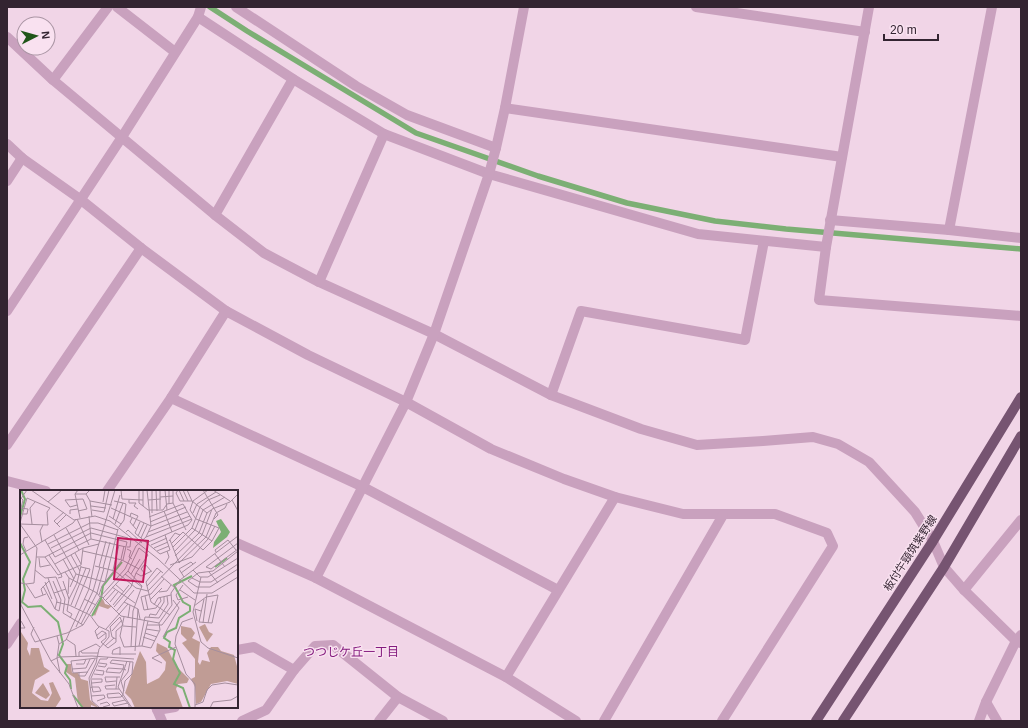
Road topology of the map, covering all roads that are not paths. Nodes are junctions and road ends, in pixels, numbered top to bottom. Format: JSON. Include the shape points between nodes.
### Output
{"nodes":[{"id":1,"x":108,"y":7,"type":"edge"},
{"id":2,"x":117,"y":7,"type":"edge"},
{"id":3,"x":201,"y":7,"type":"edge"},
{"id":4,"x":236,"y":7,"type":"edge"},
{"id":5,"x":524,"y":7,"type":"edge"},
{"id":6,"x":696,"y":7,"type":"edge"},
{"id":7,"x":869,"y":7,"type":"edge"},
{"id":8,"x":992,"y":7,"type":"edge"},
{"id":9,"x":198,"y":17,"type":"junction"},
{"id":10,"x":865,"y":32,"type":"junction"},
{"id":11,"x":7,"y":38,"type":"edge"},
{"id":12,"x":176,"y":52,"type":"junction"},
{"id":13,"x":293,"y":79,"type":"junction"},
{"id":14,"x":53,"y":80,"type":"junction"},
{"id":15,"x":505,"y":108,"type":"junction"},
{"id":16,"x":384,"y":134,"type":"junction"},
{"id":17,"x":122,"y":137,"type":"junction"},
{"id":18,"x":7,"y":144,"type":"edge"},
{"id":19,"x":496,"y":148,"type":"junction"},
{"id":20,"x":842,"y":157,"type":"junction"},
{"id":21,"x":22,"y":158,"type":"junction"},
{"id":22,"x":488,"y":174,"type":"junction"},
{"id":23,"x":7,"y":181,"type":"edge"},
{"id":24,"x":80,"y":199,"type":"junction"},
{"id":25,"x":215,"y":215,"type":"junction"},
{"id":26,"x":830,"y":220,"type":"junction"},
{"id":27,"x":949,"y":230,"type":"junction"},
{"id":28,"x":1021,"y":238,"type":"edge"},
{"id":29,"x":764,"y":241,"type":"junction"},
{"id":30,"x":826,"y":247,"type":"junction"},
{"id":31,"x":141,"y":248,"type":"junction"},
{"id":32,"x":319,"y":282,"type":"junction"},
{"id":33,"x":7,"y":311,"type":"edge"},
{"id":34,"x":226,"y":311,"type":"junction"},
{"id":35,"x":1021,"y":316,"type":"edge"},
{"id":36,"x":434,"y":334,"type":"junction"},
{"id":37,"x":551,"y":395,"type":"junction"},
{"id":38,"x":1021,"y":397,"type":"edge"},
{"id":39,"x":171,"y":398,"type":"junction"},
{"id":40,"x":406,"y":402,"type":"junction"},
{"id":41,"x":1021,"y":436,"type":"edge"},
{"id":42,"x":7,"y":445,"type":"edge"},
{"id":43,"x":7,"y":481,"type":"edge"},
{"id":44,"x":363,"y":487,"type":"junction"},
{"id":45,"x":42,"y":490,"type":"edge"},
{"id":46,"x":108,"y":490,"type":"edge"},
{"id":47,"x":615,"y":497,"type":"junction"},
{"id":48,"x":723,"y":515,"type":"junction"},
{"id":49,"x":1021,"y":520,"type":"edge"},
{"id":50,"x":932,"y":541,"type":"junction"},
{"id":51,"x":238,"y":543,"type":"edge"},
{"id":52,"x":944,"y":567,"type":"junction"},
{"id":53,"x":316,"y":578,"type":"junction"},
{"id":54,"x":558,"y":590,"type":"junction"},
{"id":55,"x":964,"y":590,"type":"junction"},
{"id":56,"x":20,"y":624,"type":"edge"},
{"id":57,"x":1019,"y":639,"type":"edge"},
{"id":58,"x":7,"y":644,"type":"edge"},
{"id":59,"x":238,"y":650,"type":"edge"},
{"id":60,"x":294,"y":670,"type":"junction"},
{"id":61,"x":506,"y":677,"type":"junction"},
{"id":62,"x":398,"y":697,"type":"junction"},
{"id":63,"x":986,"y":702,"type":"junction"},
{"id":64,"x":157,"y":708,"type":"edge"},
{"id":65,"x":162,"y":721,"type":"edge"},
{"id":66,"x":242,"y":721,"type":"edge"},
{"id":67,"x":379,"y":721,"type":"edge"},
{"id":68,"x":443,"y":721,"type":"edge"},
{"id":69,"x":576,"y":721,"type":"edge"},
{"id":70,"x":604,"y":721,"type":"edge"},
{"id":71,"x":722,"y":721,"type":"edge"},
{"id":72,"x":816,"y":721,"type":"edge"},
{"id":73,"x":843,"y":721,"type":"edge"},
{"id":74,"x":979,"y":721,"type":"edge"},
{"id":75,"x":997,"y":721,"type":"edge"}],
"edges":[{"from":1,"to":14,"type":"street"},
{"from":2,"to":12,"type":"street"},
{"from":3,"to":9,"type":"street"},
{"from":4,"to":19,"type":"street","via":[[356,86],[407,115]]},
{"from":5,"to":15,"type":"street"},
{"from":6,"to":10,"type":"street"},
{"from":7,"to":10,"type":"street"},
{"from":8,"to":27,"type":"street"},
{"from":9,"to":12,"type":"street"},
{"from":9,"to":13,"type":"street"},
{"from":10,"to":20,"type":"street"},
{"from":11,"to":14,"type":"street"},
{"from":12,"to":17,"type":"street"},
{"from":13,"to":16,"type":"street"},
{"from":13,"to":25,"type":"street"},
{"from":14,"to":17,"type":"street"},
{"from":15,"to":19,"type":"street"},
{"from":15,"to":20,"type":"street"},
{"from":16,"to":22,"type":"street"},
{"from":16,"to":32,"type":"street"},
{"from":17,"to":24,"type":"street"},
{"from":17,"to":25,"type":"street"},
{"from":18,"to":21,"type":"street"},
{"from":19,"to":22,"type":"street"},
{"from":20,"to":26,"type":"street"},
{"from":21,"to":23,"type":"street"},
{"from":21,"to":24,"type":"street"},
{"from":22,"to":29,"type":"street","via":[[698,234]]},
{"from":22,"to":36,"type":"street"},
{"from":24,"to":31,"type":"street"},
{"from":24,"to":33,"type":"street"},
{"from":25,"to":32,"type":"street","via":[[264,253]]},
{"from":26,"to":27,"type":"street"},
{"from":26,"to":30,"type":"street"},
{"from":27,"to":28,"type":"street"},
{"from":29,"to":30,"type":"street"},
{"from":29,"to":37,"type":"street","via":[[745,340],[580,311]]},
{"from":30,"to":35,"type":"street","via":[[819,300]]},
{"from":31,"to":34,"type":"street"},
{"from":31,"to":42,"type":"street"},
{"from":32,"to":36,"type":"street"},
{"from":34,"to":39,"type":"street"},
{"from":34,"to":40,"type":"street","via":[[308,356]]},
{"from":36,"to":37,"type":"street"},
{"from":36,"to":40,"type":"street"},
{"from":37,"to":50,"type":"street","via":[[641,429],[697,445],[813,437],[838,444],[869,462],[916,512]]},
{"from":38,"to":50,"type":"main road","name":"板付牛頸筑紫野線"},
{"from":39,"to":44,"type":"street"},
{"from":39,"to":46,"type":"street"},
{"from":40,"to":44,"type":"street"},
{"from":40,"to":47,"type":"street","via":[[491,449]]},
{"from":41,"to":52,"type":"main road"},
{"from":43,"to":45,"type":"street"},
{"from":44,"to":53,"type":"street"},
{"from":44,"to":54,"type":"street"},
{"from":47,"to":48,"type":"street","via":[[683,514]]},
{"from":47,"to":54,"type":"street"},
{"from":48,"to":70,"type":"street"},
{"from":48,"to":71,"type":"street","via":[[775,514],[827,533],[833,546]]},
{"from":49,"to":55,"type":"street"},
{"from":50,"to":52,"type":"street"},
{"from":50,"to":72,"type":"main road","name":"板付牛頸筑紫野線"},
{"from":51,"to":53,"type":"street"},
{"from":52,"to":55,"type":"street"},
{"from":52,"to":73,"type":"main road"},
{"from":53,"to":61,"type":"street"},
{"from":54,"to":61,"type":"street"},
{"from":55,"to":57,"type":"street"},
{"from":56,"to":58,"type":"street"},
{"from":57,"to":63,"type":"street"},
{"from":59,"to":60,"type":"street","via":[[254,648]]},
{"from":60,"to":62,"type":"street","via":[[315,646],[333,645]]},
{"from":60,"to":66,"type":"street","via":[[266,710]]},
{"from":61,"to":69,"type":"street"},
{"from":62,"to":67,"type":"street"},
{"from":62,"to":68,"type":"street"},
{"from":63,"to":74,"type":"street"},
{"from":63,"to":75,"type":"street"},
{"from":64,"to":65,"type":"street"}]}
